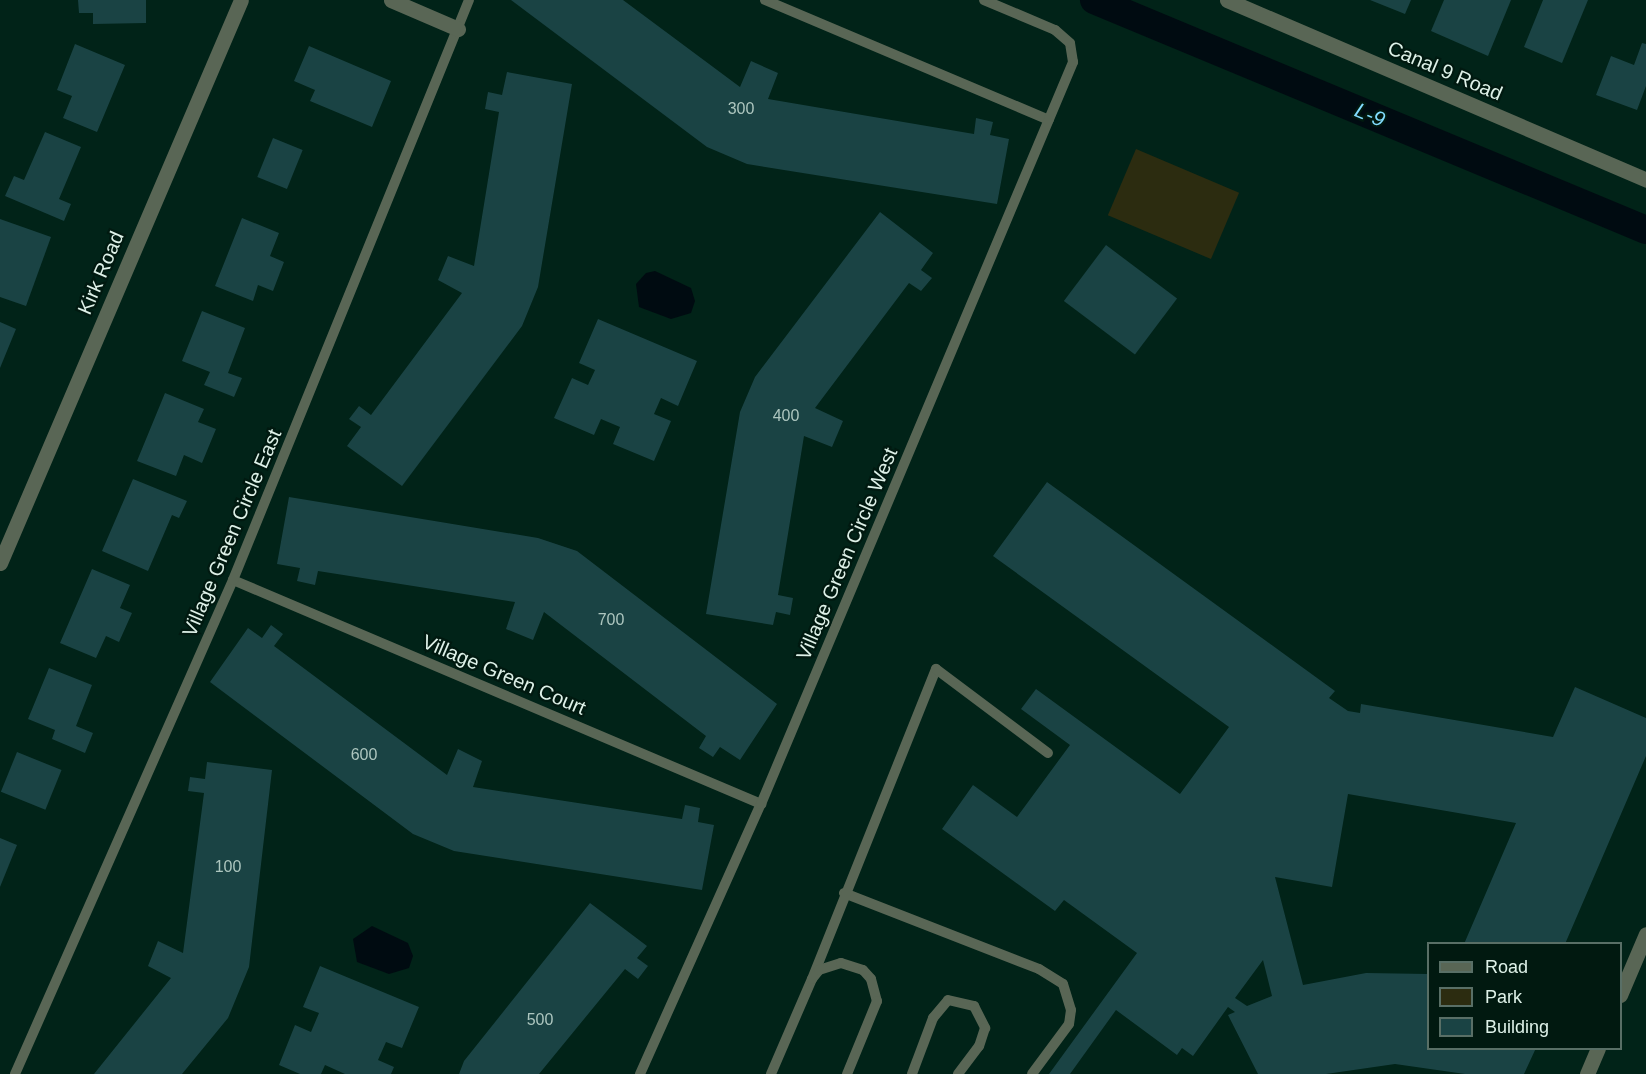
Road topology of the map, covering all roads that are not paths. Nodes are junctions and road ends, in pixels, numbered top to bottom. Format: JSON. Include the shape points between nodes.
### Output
{"nodes":[{"id":1,"x":241,"y":0,"type":"edge"},
{"id":2,"x":391,"y":0,"type":"edge"},
{"id":3,"x":469,"y":0,"type":"edge"},
{"id":4,"x":765,"y":0,"type":"edge"},
{"id":5,"x":984,"y":0,"type":"edge"},
{"id":6,"x":1227,"y":0,"type":"edge"},
{"id":7,"x":458,"y":28,"type":"junction"},
{"id":8,"x":1048,"y":120,"type":"junction"},
{"id":9,"x":1646,"y":180,"type":"edge"},
{"id":10,"x":0,"y":563,"type":"edge"},
{"id":11,"x":233,"y":580,"type":"junction"},
{"id":12,"x":1048,"y":753,"type":"dead end"},
{"id":13,"x":761,"y":804,"type":"junction"},
{"id":14,"x":844,"y":893,"type":"junction"},
{"id":15,"x":1646,"y":934,"type":"edge"},
{"id":16,"x":812,"y":979,"type":"junction"},
{"id":17,"x":1622,"y":990,"type":"edge"},
{"id":18,"x":1597,"y":1050,"type":"edge"},
{"id":19,"x":15,"y":1074,"type":"edge"},
{"id":20,"x":640,"y":1074,"type":"edge"},
{"id":21,"x":771,"y":1074,"type":"edge"},
{"id":22,"x":847,"y":1074,"type":"edge"},
{"id":23,"x":912,"y":1074,"type":"edge"},
{"id":24,"x":958,"y":1074,"type":"edge"},
{"id":25,"x":1032,"y":1074,"type":"edge"},
{"id":26,"x":1587,"y":1074,"type":"edge"}],
"edges":[{"from":1,"to":10,"type":"street","name":"Kirk Road"},
{"from":2,"to":7,"type":"street"},
{"from":3,"to":7,"type":"lane","name":"Village Green Circle East"},
{"from":4,"to":8,"type":"lane"},
{"from":5,"to":8,"type":"lane","name":"Village Green Circle West","via":[[1055,30],[1070,43],[1073,62]]},
{"from":6,"to":9,"type":"street","name":"Canal 9 Road"},
{"from":7,"to":11,"type":"lane","name":"Village Green Circle East"},
{"from":8,"to":13,"type":"lane","name":"Village Green Circle West"},
{"from":11,"to":13,"type":"lane","name":"Village Green Court"},
{"from":11,"to":19,"type":"lane","name":"Village Green Circle East"},
{"from":12,"to":14,"type":"lane","via":[[936,669]]},
{"from":13,"to":20,"type":"lane","name":"Village Green Circle West"},
{"from":14,"to":16,"type":"lane"},
{"from":14,"to":25,"type":"lane","via":[[1040,969],[1063,984],[1071,1010],[1062,1035]]},
{"from":15,"to":17,"type":"street"},
{"from":16,"to":21,"type":"lane"},
{"from":16,"to":22,"type":"lane","via":[[819,970],[841,963],[863,970],[876,989],[874,1013]]},
{"from":18,"to":26,"type":"street"},
{"from":23,"to":24,"type":"lane","via":[[933,1018],[948,1000],[974,1006],[985,1028],[979,1046]]}]}
